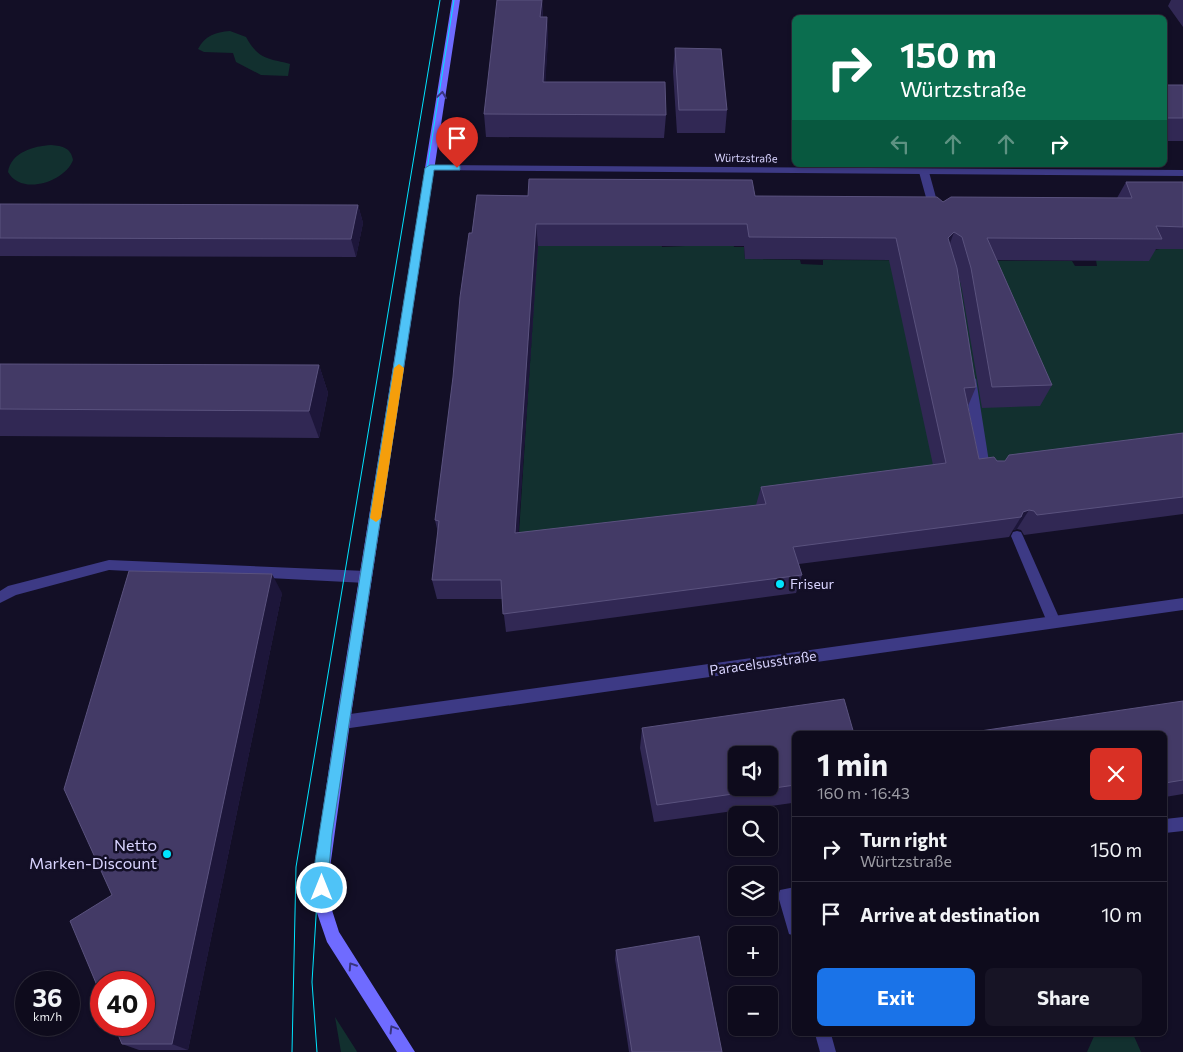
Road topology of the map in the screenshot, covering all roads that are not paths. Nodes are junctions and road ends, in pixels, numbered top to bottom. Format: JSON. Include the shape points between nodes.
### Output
{"nodes":[{"id":1,"x":456,"y":0,"type":"edge"},
{"id":2,"x":430,"y":168,"type":"junction"},
{"id":3,"x":924,"y":172,"type":"junction"},
{"id":4,"x":1183,"y":173,"type":"edge"},
{"id":5,"x":936,"y":220,"type":"edge"},
{"id":6,"x":968,"y":366,"type":"edge"},
{"id":7,"x":990,"y":476,"type":"edge"},
{"id":8,"x":1017,"y":536,"type":"edge"},
{"id":9,"x":366,"y":577,"type":"junction"},
{"id":10,"x":0,"y":597,"type":"edge"},
{"id":11,"x":1183,"y":604,"type":"edge"},
{"id":12,"x":1054,"y":622,"type":"junction"},
{"id":13,"x":343,"y":722,"type":"junction"},
{"id":14,"x":1183,"y":824,"type":"edge"},
{"id":15,"x":1167,"y":826,"type":"edge"},
{"id":16,"x":792,"y":895,"type":"edge"},
{"id":17,"x":792,"y":917,"type":"edge"},
{"id":18,"x":824,"y":1036,"type":"edge"},
{"id":19,"x":406,"y":1052,"type":"edge"},
{"id":20,"x":828,"y":1052,"type":"edge"}],
"edges":[{"from":2,"to":1,"type":"street","one_way":true},
{"from":2,"to":3,"type":"street","name":"Würtzstraße"},
{"from":2,"to":9,"type":"street"},
{"from":3,"to":4,"type":"street","name":"Würtzstraße"},
{"from":3,"to":5,"type":"street"},
{"from":6,"to":7,"type":"street","via":[[983,462]]},
{"from":8,"to":12,"type":"street"},
{"from":9,"to":10,"type":"street","via":[[109,564],[13,590]]},
{"from":9,"to":13,"type":"street"},
{"from":11,"to":12,"type":"street","name":"Paracelsusstraße"},
{"from":12,"to":13,"type":"street","name":"Paracelsusstraße"},
{"from":19,"to":13,"type":"street","one_way":true,"via":[[333,936],[323,907],[322,868]]},
{"from":14,"to":15,"type":"street"},
{"from":16,"to":17,"type":"street","via":[[786,896]]},
{"from":18,"to":20,"type":"street"}]}
